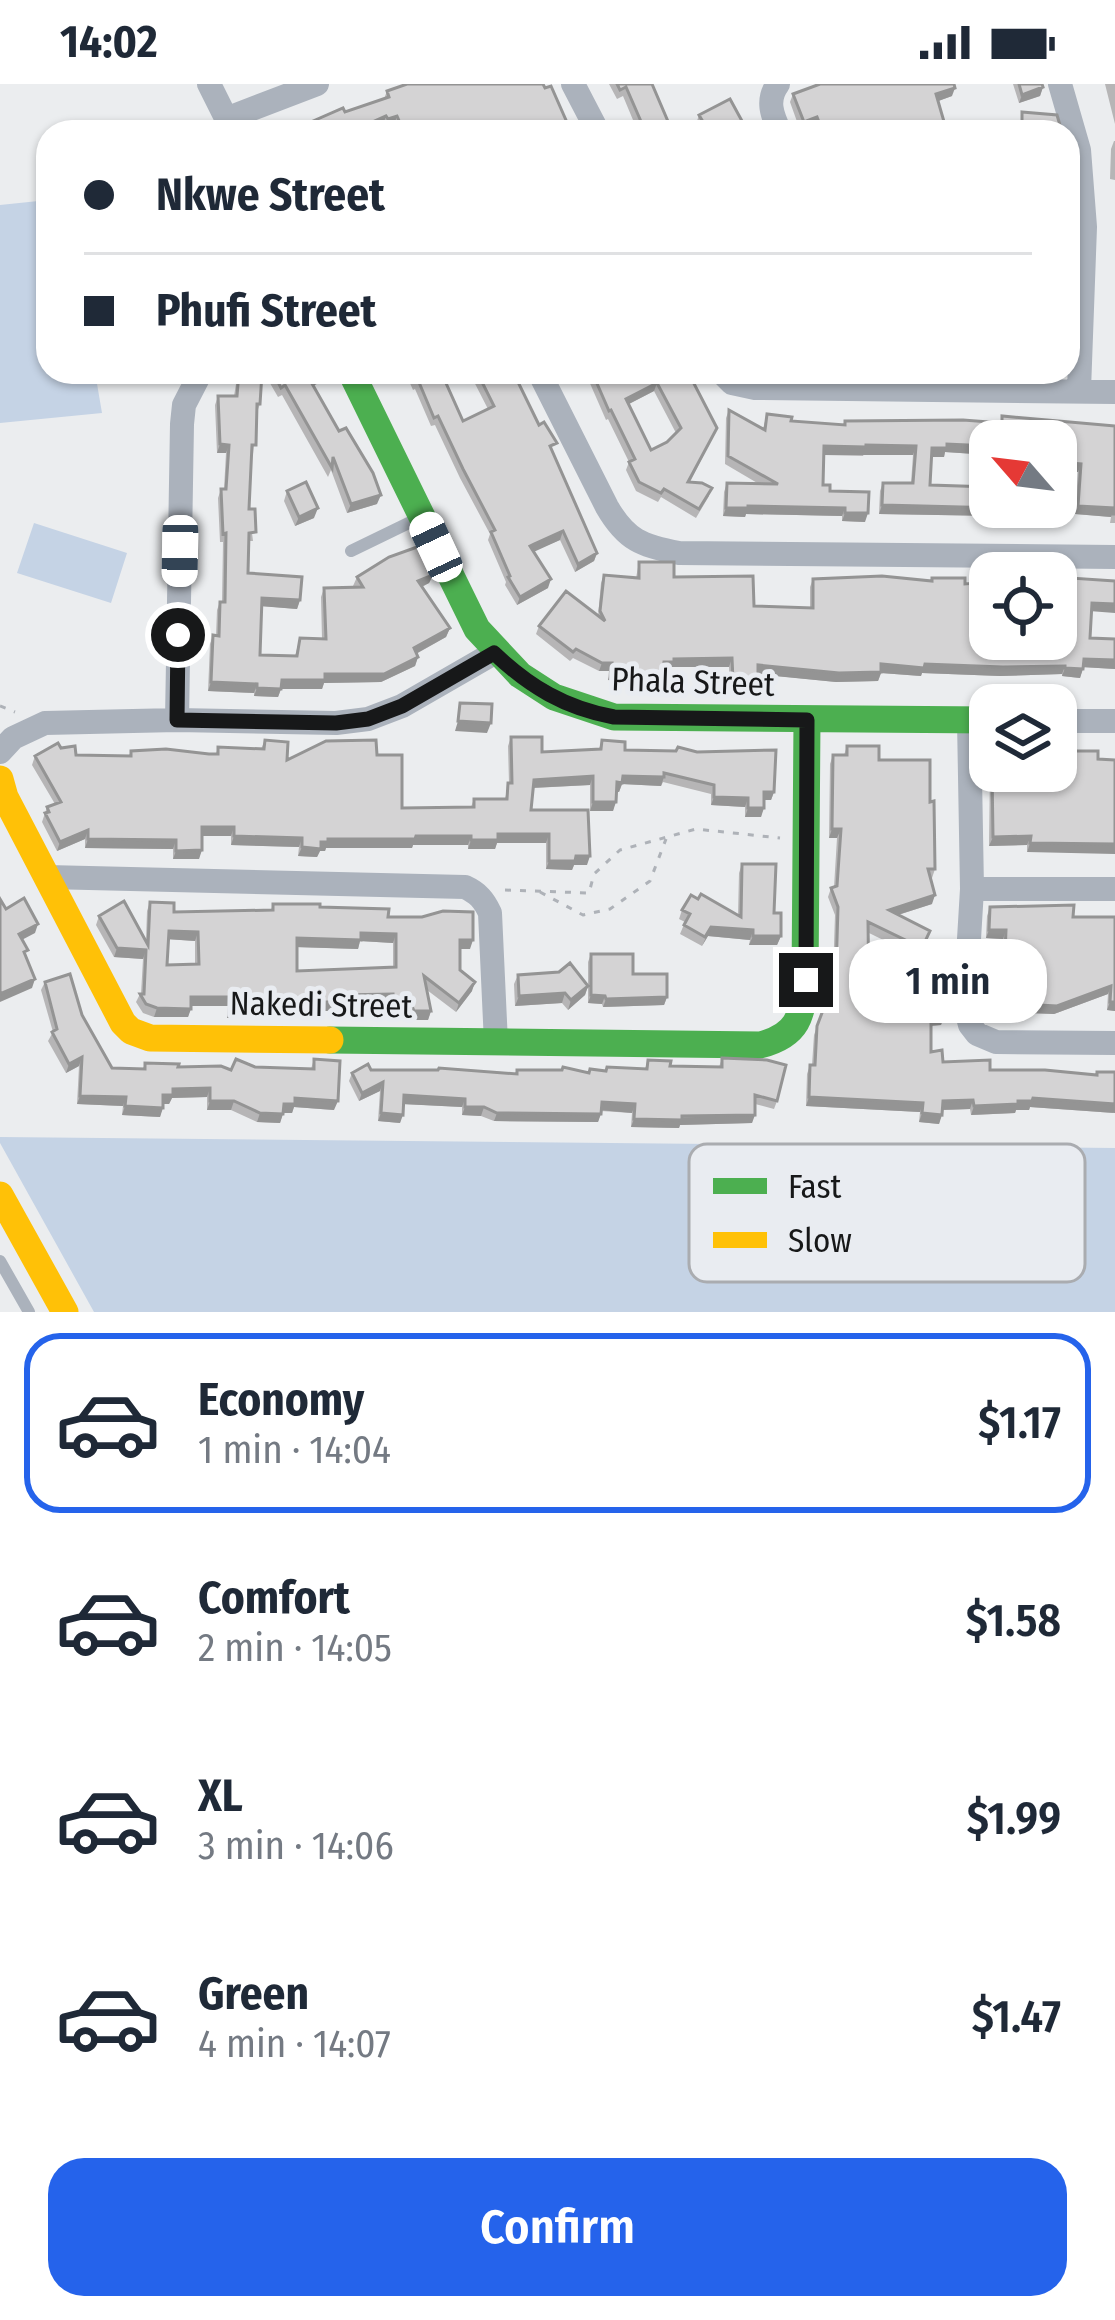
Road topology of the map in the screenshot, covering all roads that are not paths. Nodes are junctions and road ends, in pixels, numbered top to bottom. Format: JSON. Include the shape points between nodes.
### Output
{"nodes":[{"id":1,"x":209,"y":84,"type":"edge"},
{"id":2,"x":317,"y":84,"type":"edge"},
{"id":3,"x":573,"y":84,"type":"edge"},
{"id":4,"x":778,"y":84,"type":"edge"},
{"id":5,"x":1060,"y":84,"type":"edge"},
{"id":6,"x":227,"y":120,"type":"edge"},
{"id":7,"x":241,"y":120,"type":"edge"},
{"id":8,"x":592,"y":120,"type":"edge"},
{"id":9,"x":775,"y":120,"type":"edge"},
{"id":10,"x":1070,"y":120,"type":"edge"},
{"id":11,"x":195,"y":384,"type":"edge"},
{"id":12,"x":357,"y":384,"type":"edge"},
{"id":13,"x":545,"y":384,"type":"edge"},
{"id":14,"x":737,"y":384,"type":"edge"},
{"id":15,"x":1079,"y":384,"type":"edge"},
{"id":16,"x":1079,"y":390,"type":"junction"},
{"id":17,"x":1115,"y":392,"type":"edge"},
{"id":18,"x":422,"y":517,"type":"junction"},
{"id":19,"x":351,"y":551,"type":"dead end"},
{"id":20,"x":1115,"y":557,"type":"edge"},
{"id":21,"x":494,"y":653,"type":"junction"},
{"id":22,"x":177,"y":720,"type":"junction"},
{"id":23,"x":807,"y":720,"type":"junction"},
{"id":24,"x":969,"y":720,"type":"edge"},
{"id":25,"x":1077,"y":721,"type":"edge"},
{"id":26,"x":1115,"y":721,"type":"edge"},
{"id":27,"x":0,"y":752,"type":"edge"},
{"id":28,"x":0,"y":778,"type":"edge"},
{"id":29,"x":977,"y":792,"type":"edge"},
{"id":30,"x":46,"y":877,"type":"junction"},
{"id":31,"x":972,"y":889,"type":"junction"},
{"id":32,"x":1115,"y":889,"type":"edge"},
{"id":33,"x":496,"y":1042,"type":"junction"},
{"id":34,"x":1115,"y":1043,"type":"edge"},
{"id":35,"x":0,"y":1196,"type":"edge"},
{"id":36,"x":0,"y":1220,"type":"edge"},
{"id":37,"x":0,"y":1261,"type":"edge"},
{"id":38,"x":28,"y":1312,"type":"edge"},
{"id":39,"x":50,"y":1312,"type":"edge"},
{"id":40,"x":65,"y":1312,"type":"edge"}],
"edges":[{"from":1,"to":6,"type":"street"},
{"from":2,"to":7,"type":"street"},
{"from":3,"to":8,"type":"street"},
{"from":4,"to":9,"type":"street"},
{"from":5,"to":10,"type":"street"},
{"from":11,"to":22,"type":"street","via":[[182,424]]},
{"from":12,"to":18,"type":"street","name":"Phala Street"},
{"from":13,"to":20,"type":"street","via":[[616,523],[637,543],[679,553]]},
{"from":14,"to":16,"type":"street"},
{"from":15,"to":16,"type":"street"},
{"from":16,"to":17,"type":"street"},
{"from":18,"to":19,"type":"lane"},
{"from":18,"to":21,"type":"street","name":"Phala Street"},
{"from":21,"to":22,"type":"street","via":[[368,719]]},
{"from":21,"to":23,"type":"street","name":"Phala Street","via":[[536,689],[586,712]]},
{"from":22,"to":27,"type":"street","via":[[45,723]]},
{"from":23,"to":24,"type":"street","name":"Phala Street"},
{"from":23,"to":33,"type":"street","name":"Nakedi Street","via":[[806,980],[793,1030],[760,1045]]},
{"from":25,"to":26,"type":"street"},
{"from":28,"to":30,"type":"street","name":"Nakedi Street"},
{"from":29,"to":31,"type":"street"},
{"from":30,"to":33,"type":"street","name":"Nakedi Street","via":[[123,1023],[141,1036]]},
{"from":30,"to":33,"type":"street","via":[[452,885],[476,892],[490,913]]},
{"from":31,"to":32,"type":"street"},
{"from":31,"to":34,"type":"street","via":[[965,1006],[977,1034],[996,1042]]},
{"from":35,"to":40,"type":"street"},
{"from":36,"to":39,"type":"lane"},
{"from":37,"to":38,"type":"lane"}]}
